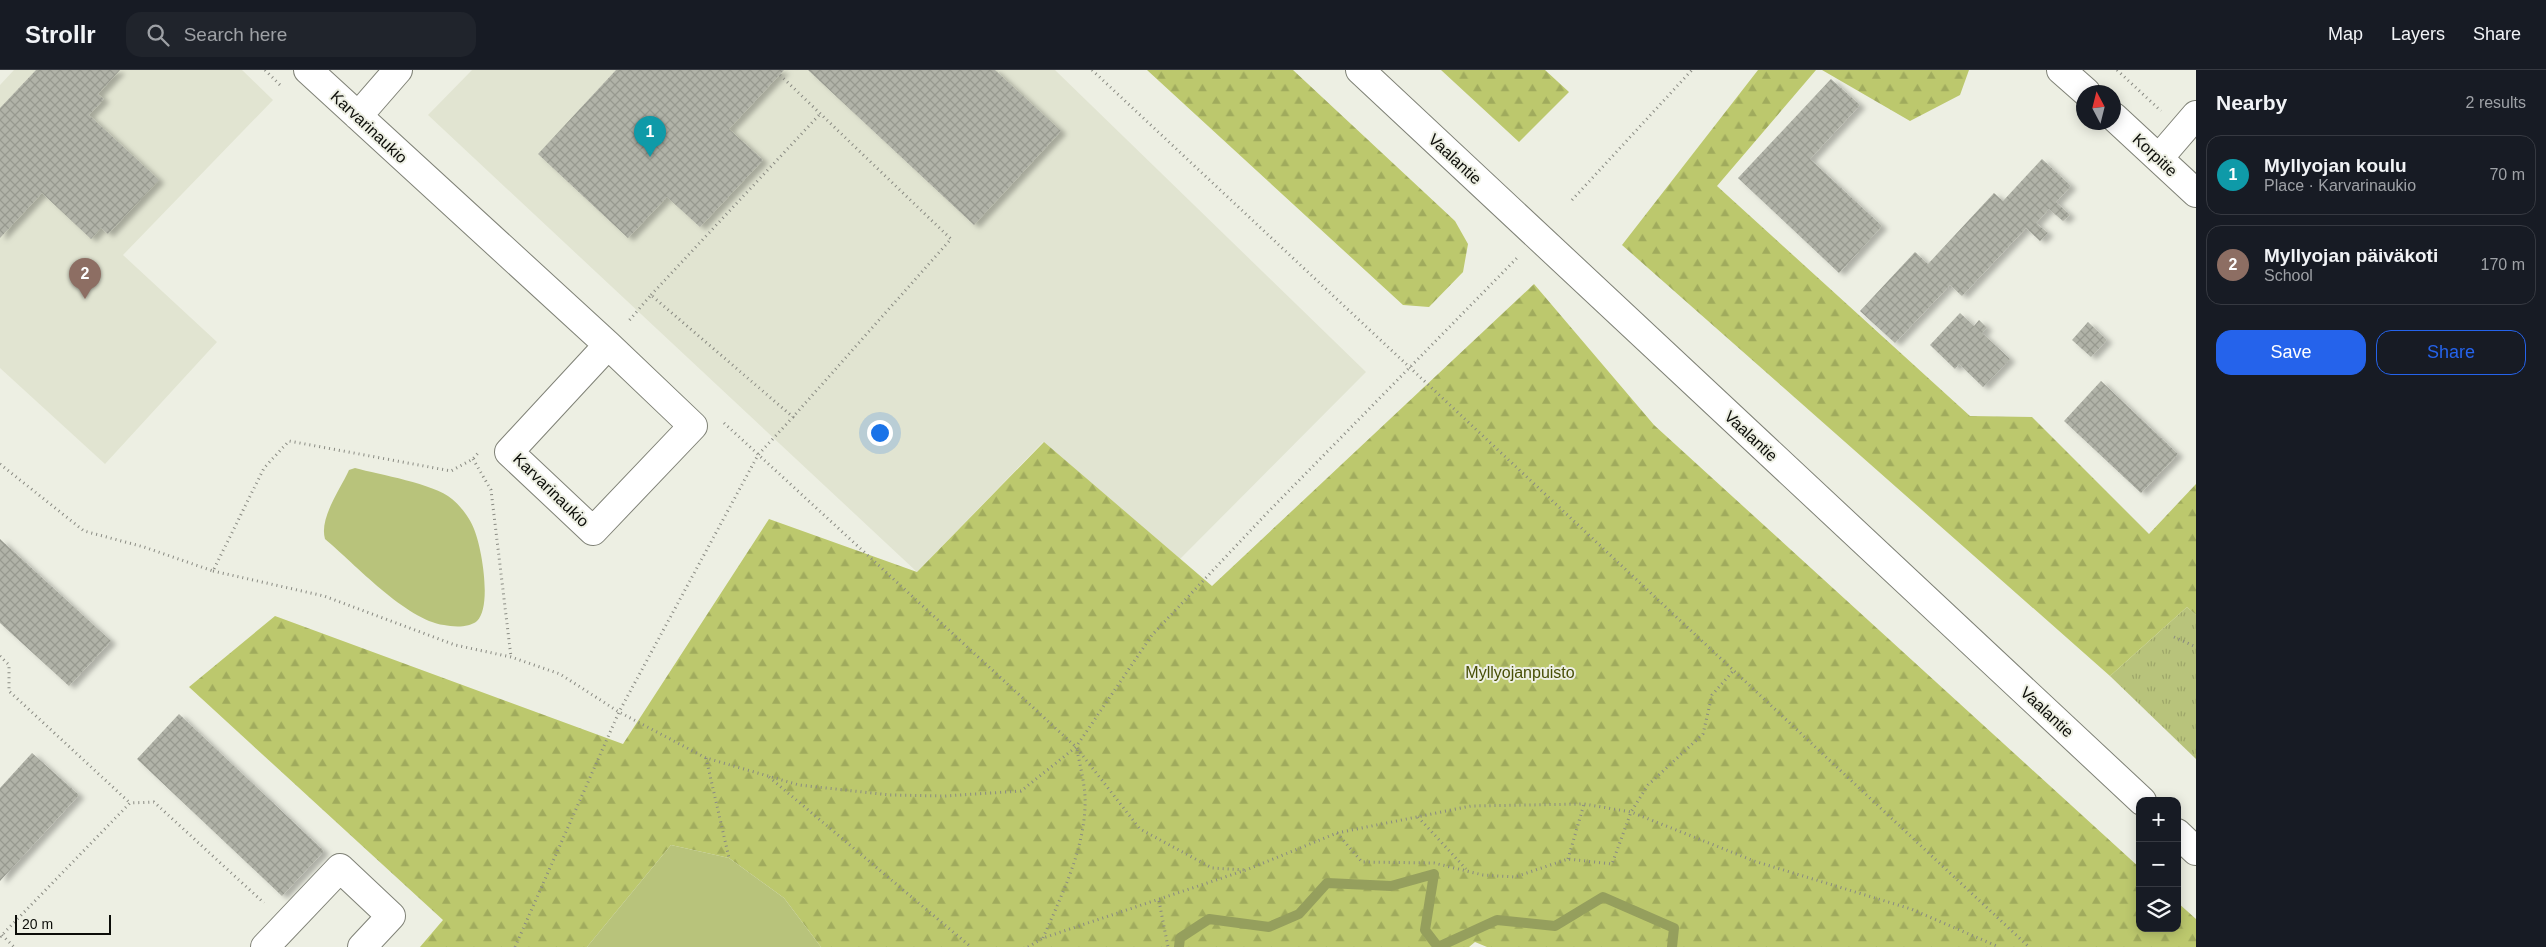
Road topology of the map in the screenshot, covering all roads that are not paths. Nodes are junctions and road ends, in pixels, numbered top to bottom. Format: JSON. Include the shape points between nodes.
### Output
{"nodes":[{"id":1,"x":308,"y":70,"type":"edge"},
{"id":2,"x":398,"y":70,"type":"edge"},
{"id":3,"x":1360,"y":70,"type":"edge"},
{"id":4,"x":2061,"y":70,"type":"edge"},
{"id":5,"x":2078,"y":85,"type":"edge"},
{"id":6,"x":358,"y":116,"type":"junction"},
{"id":7,"x":2121,"y":123,"type":"edge"},
{"id":8,"x":2189,"y":123,"type":"edge"},
{"id":9,"x":2159,"y":158,"type":"junction"},
{"id":10,"x":2196,"y":193,"type":"edge"},
{"id":11,"x":616,"y":337,"type":"junction"},
{"id":12,"x":2138,"y":797,"type":"edge"},
{"id":13,"x":2181,"y":837,"type":"edge"},
{"id":14,"x":2196,"y":851,"type":"edge"},
{"id":15,"x":265,"y":947,"type":"edge"},
{"id":16,"x":362,"y":947,"type":"edge"}],
"edges":[{"from":1,"to":6,"type":"street","name":"Karvarinaukio"},
{"from":2,"to":6,"type":"street"},
{"from":3,"to":12,"type":"street","name":"Vaalantie"},
{"from":4,"to":5,"type":"street"},
{"from":6,"to":11,"type":"street","name":"Karvarinaukio"},
{"from":7,"to":9,"type":"street","name":"Korpitie"},
{"from":8,"to":9,"type":"street"},
{"from":9,"to":10,"type":"street","name":"Korpitie"},
{"from":11,"to":11,"type":"street","name":"Karvarinaukio","via":[[693,426],[593,531],[509,452]]},
{"from":13,"to":14,"type":"street"},
{"from":15,"to":16,"type":"street","via":[[340,868],[391,916]]}]}
